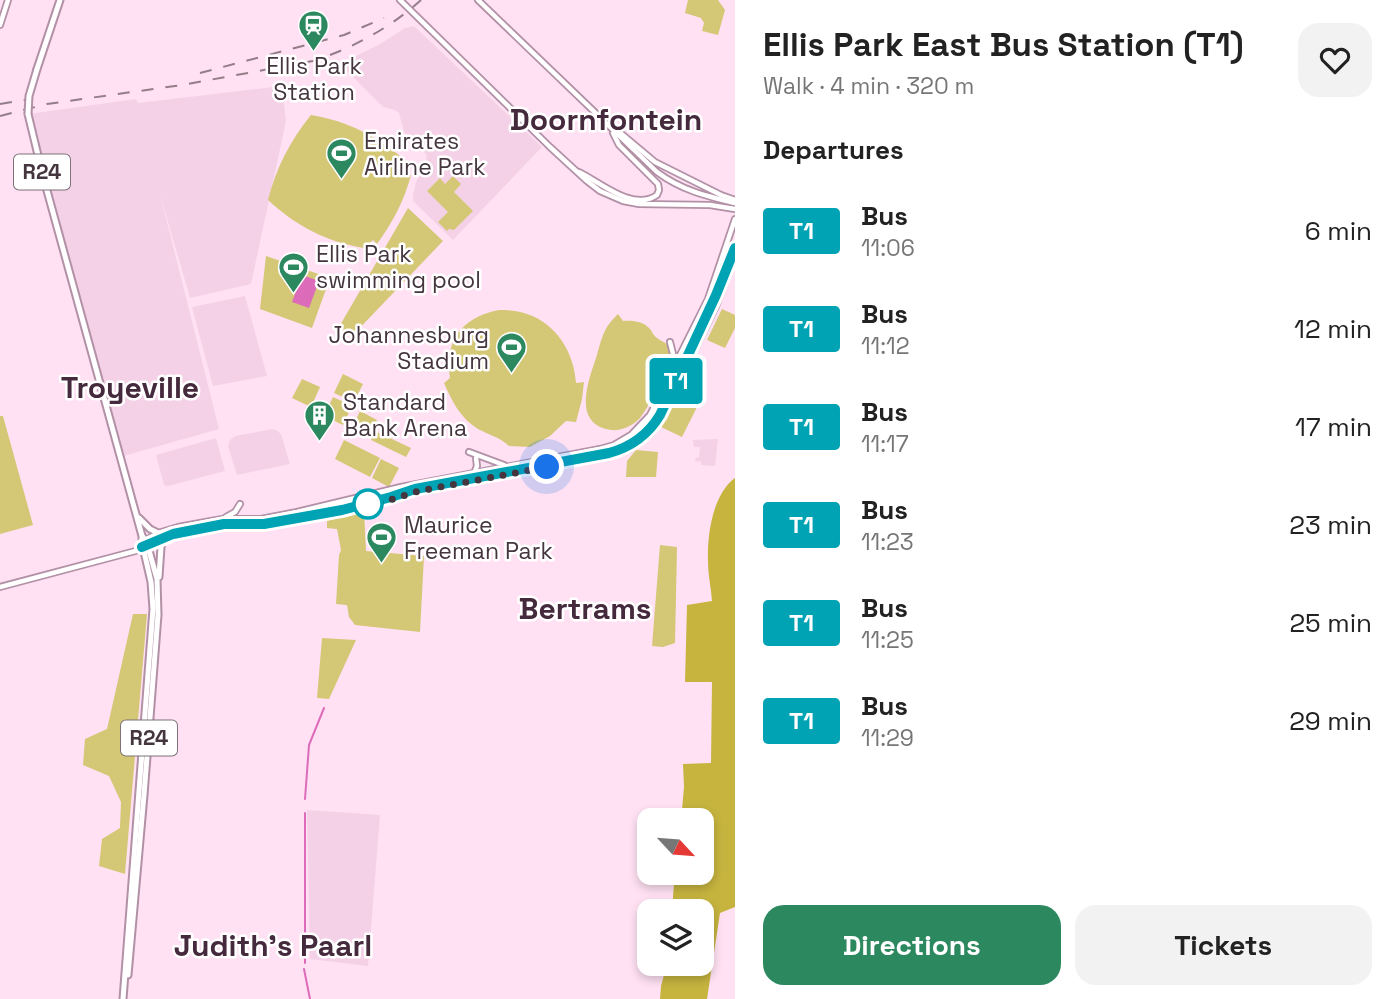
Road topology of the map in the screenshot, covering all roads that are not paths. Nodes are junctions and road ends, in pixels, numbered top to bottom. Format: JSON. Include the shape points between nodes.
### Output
{"nodes":[{"id":1,"x":8,"y":0,"type":"edge"},
{"id":2,"x":60,"y":0,"type":"edge"},
{"id":3,"x":400,"y":0,"type":"edge"},
{"id":4,"x":478,"y":0,"type":"edge"},
{"id":5,"x":0,"y":25,"type":"edge"},
{"id":6,"x":602,"y":120,"type":"junction"},
{"id":7,"x":610,"y":127,"type":"junction"},
{"id":8,"x":575,"y":170,"type":"junction"},
{"id":9,"x":735,"y":199,"type":"edge"},
{"id":10,"x":735,"y":209,"type":"edge"},
{"id":11,"x":735,"y":219,"type":"edge"},
{"id":12,"x":735,"y":257,"type":"edge"},
{"id":13,"x":670,"y":341,"type":"dead end"},
{"id":14,"x":673,"y":370,"type":"junction"},
{"id":15,"x":469,"y":452,"type":"dead end"},
{"id":16,"x":477,"y":458,"type":"dead end"},
{"id":17,"x":509,"y":466,"type":"junction"},
{"id":18,"x":474,"y":472,"type":"junction"},
{"id":19,"x":240,"y":504,"type":"dead end"},
{"id":20,"x":136,"y":516,"type":"junction"},
{"id":21,"x":222,"y":519,"type":"junction"},
{"id":22,"x":158,"y":533,"type":"junction"},
{"id":23,"x":163,"y":540,"type":"junction"},
{"id":24,"x":143,"y":544,"type":"junction"},
{"id":25,"x":0,"y":587,"type":"edge"},
{"id":26,"x":158,"y":594,"type":"junction"},
{"id":27,"x":125,"y":999,"type":"edge"}],
"edges":[{"from":1,"to":5,"type":"main road"},
{"from":2,"to":20,"type":"main road","number":"R24","bridge":true,"via":[[29,96],[28,114]]},
{"from":3,"to":8,"type":"main road"},
{"from":4,"to":6,"type":"main road"},
{"from":6,"to":7,"type":"main road"},
{"from":6,"to":9,"type":"main road","via":[[655,162]]},
{"from":7,"to":8,"type":"main road","via":[[620,145],[659,184],[657,195],[646,200],[629,198]]},
{"from":7,"to":9,"type":"main road","via":[[668,180],[695,193]]},
{"from":8,"to":10,"type":"main road","via":[[600,191],[623,201]]},
{"from":11,"to":14,"type":"main road","via":[[711,290]]},
{"from":12,"to":23,"type":"main road","via":[[660,421],[630,449],[419,491],[325,516],[261,527],[222,527]]},
{"from":13,"to":14,"type":"main road"},
{"from":14,"to":17,"type":"main road","via":[[650,415],[623,440],[600,449]]},
{"from":15,"to":17,"type":"main road"},
{"from":16,"to":18,"type":"main road"},
{"from":17,"to":18,"type":"main road"},
{"from":18,"to":21,"type":"main road","via":[[272,517]]},
{"from":19,"to":21,"type":"main road"},
{"from":20,"to":22,"type":"main road"},
{"from":20,"to":24,"type":"main road","number":"R24"},
{"from":21,"to":22,"type":"main road"},
{"from":22,"to":24,"type":"main road"},
{"from":23,"to":24,"type":"main road"},
{"from":23,"to":26,"type":"main road"},
{"from":24,"to":25,"type":"main road"},
{"from":24,"to":26,"type":"main road","number":"R24"},
{"from":24,"to":27,"type":"main road","number":"R24","via":[[153,609]]},
{"from":26,"to":27,"type":"main road","number":"R24"}]}
